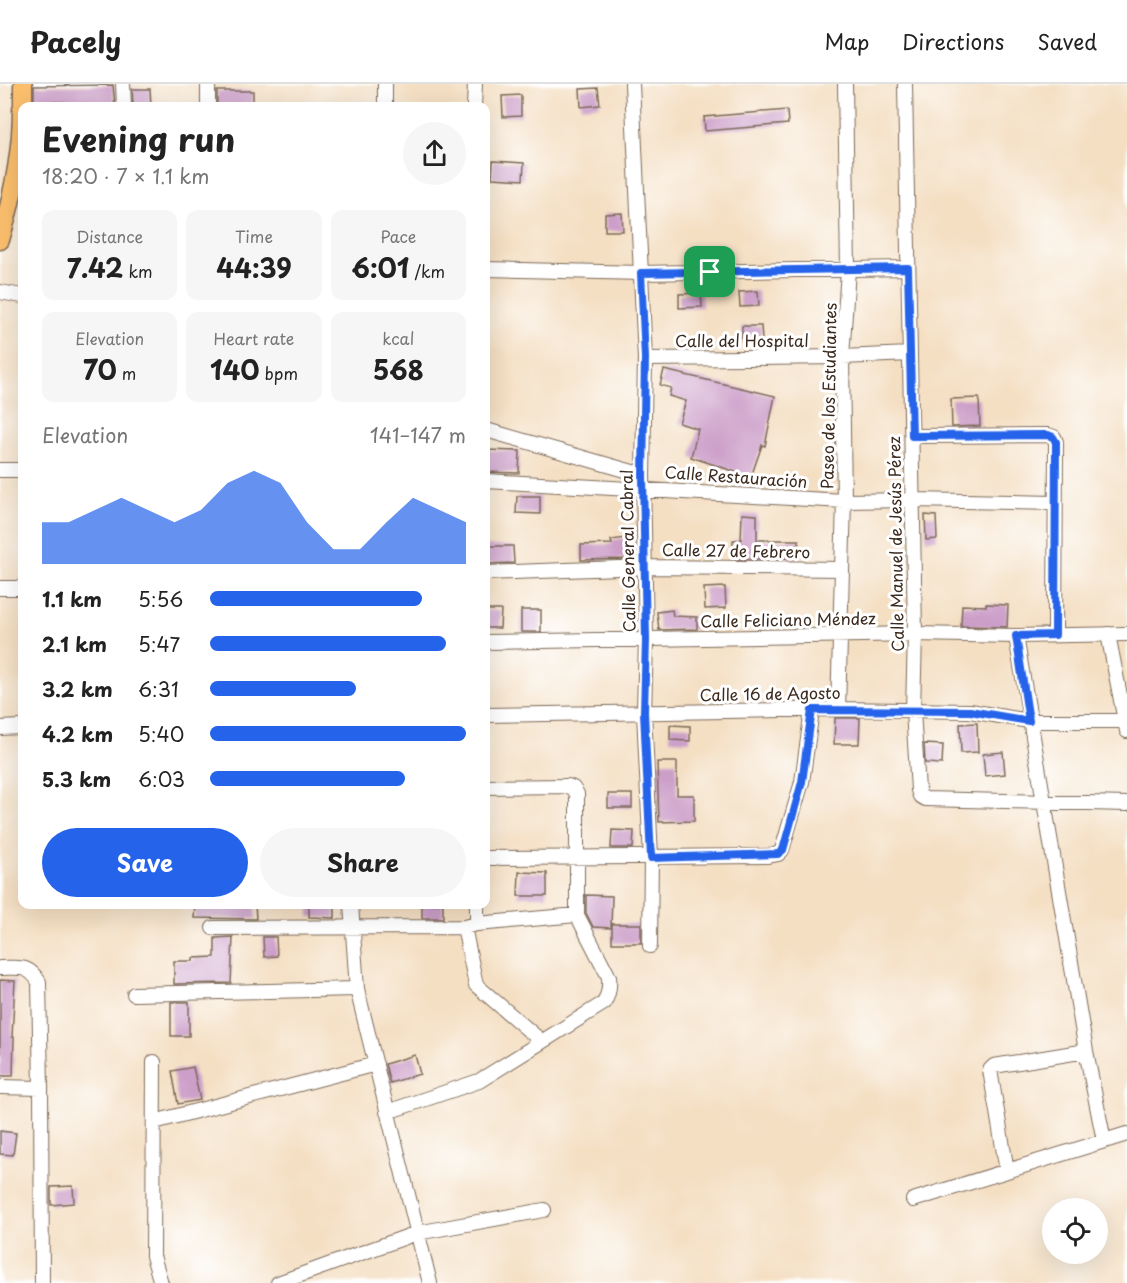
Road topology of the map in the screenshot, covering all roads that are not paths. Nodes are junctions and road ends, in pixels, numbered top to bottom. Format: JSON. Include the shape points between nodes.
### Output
{"nodes":[{"id":1,"x":23,"y":84,"type":"edge"},
{"id":2,"x":123,"y":84,"type":"edge"},
{"id":3,"x":208,"y":84,"type":"edge"},
{"id":4,"x":385,"y":84,"type":"edge"},
{"id":5,"x":475,"y":84,"type":"edge"},
{"id":6,"x":632,"y":84,"type":"edge"},
{"id":7,"x":845,"y":84,"type":"edge"},
{"id":8,"x":905,"y":84,"type":"edge"},
{"id":9,"x":22,"y":102,"type":"edge"},
{"id":10,"x":124,"y":102,"type":"edge"},
{"id":11,"x":208,"y":102,"type":"edge"},
{"id":12,"x":385,"y":102,"type":"edge"},
{"id":13,"x":474,"y":102,"type":"edge"},
{"id":14,"x":18,"y":186,"type":"edge"},
{"id":15,"x":16,"y":209,"type":"edge"},
{"id":16,"x":0,"y":240,"type":"edge"},
{"id":17,"x":908,"y":268,"type":"junction"},
{"id":18,"x":490,"y":269,"type":"edge"},
{"id":19,"x":848,"y":270,"type":"junction"},
{"id":20,"x":641,"y":273,"type":"junction"},
{"id":21,"x":0,"y":292,"type":"edge"},
{"id":22,"x":18,"y":295,"type":"edge"},
{"id":23,"x":910,"y":354,"type":"junction"},
{"id":24,"x":842,"y":357,"type":"junction"},
{"id":25,"x":645,"y":358,"type":"junction"},
{"id":26,"x":490,"y":431,"type":"edge"},
{"id":27,"x":912,"y":436,"type":"junction"},
{"id":28,"x":0,"y":470,"type":"edge"},
{"id":29,"x":18,"y":470,"type":"edge"},
{"id":30,"x":490,"y":481,"type":"edge"},
{"id":31,"x":644,"y":481,"type":"junction"},
{"id":32,"x":913,"y":500,"type":"junction"},
{"id":33,"x":844,"y":501,"type":"junction"},
{"id":34,"x":1055,"y":503,"type":"junction"},
{"id":35,"x":645,"y":567,"type":"junction"},
{"id":36,"x":842,"y":569,"type":"junction"},
{"id":37,"x":490,"y":573,"type":"edge"},
{"id":38,"x":0,"y":588,"type":"edge"},
{"id":39,"x":18,"y":588,"type":"edge"},
{"id":40,"x":1127,"y":633,"type":"edge"},
{"id":41,"x":915,"y":634,"type":"junction"},
{"id":42,"x":1108,"y":634,"type":"junction"},
{"id":43,"x":1055,"y":635,"type":"junction"},
{"id":44,"x":840,"y":636,"type":"junction"},
{"id":45,"x":1016,"y":636,"type":"junction"},
{"id":46,"x":646,"y":640,"type":"junction"},
{"id":47,"x":490,"y":642,"type":"edge"},
{"id":48,"x":838,"y":709,"type":"junction"},
{"id":49,"x":812,"y":710,"type":"junction"},
{"id":50,"x":913,"y":711,"type":"junction"},
{"id":51,"x":644,"y":712,"type":"junction"},
{"id":52,"x":490,"y":716,"type":"edge"},
{"id":53,"x":1029,"y":721,"type":"junction"},
{"id":54,"x":1126,"y":726,"type":"edge"},
{"id":55,"x":18,"y":727,"type":"edge"},
{"id":56,"x":0,"y":728,"type":"edge"},
{"id":57,"x":490,"y":787,"type":"edge"},
{"id":58,"x":1043,"y":802,"type":"junction"},
{"id":59,"x":1127,"y":804,"type":"edge"},
{"id":60,"x":490,"y":858,"type":"edge"},
{"id":61,"x":578,"y":858,"type":"junction"},
{"id":62,"x":651,"y":858,"type":"junction"},
{"id":63,"x":351,"y":909,"type":"edge"},
{"id":64,"x":476,"y":909,"type":"edge"},
{"id":65,"x":577,"y":915,"type":"junction"},
{"id":66,"x":471,"y":925,"type":"junction"},
{"id":67,"x":213,"y":927,"type":"dead end"},
{"id":68,"x":353,"y":927,"type":"junction"},
{"id":69,"x":650,"y":946,"type":"dead end"},
{"id":70,"x":0,"y":968,"type":"edge"},
{"id":71,"x":357,"y":989,"type":"junction"},
{"id":72,"x":134,"y":994,"type":"dead end"},
{"id":73,"x":541,"y":1041,"type":"junction"},
{"id":74,"x":1086,"y":1051,"type":"junction"},
{"id":75,"x":154,"y":1062,"type":"dead end"},
{"id":76,"x":376,"y":1064,"type":"junction"},
{"id":77,"x":0,"y":1087,"type":"edge"},
{"id":78,"x":41,"y":1088,"type":"junction"},
{"id":79,"x":387,"y":1112,"type":"junction"},
{"id":80,"x":154,"y":1122,"type":"junction"},
{"id":81,"x":1127,"y":1134,"type":"edge"},
{"id":82,"x":1104,"y":1141,"type":"junction"},
{"id":83,"x":1007,"y":1171,"type":"junction"},
{"id":84,"x":913,"y":1200,"type":"dead end"},
{"id":85,"x":544,"y":1210,"type":"dead end"},
{"id":86,"x":417,"y":1233,"type":"junction"},
{"id":87,"x":42,"y":1283,"type":"edge"},
{"id":88,"x":161,"y":1283,"type":"edge"},
{"id":89,"x":278,"y":1283,"type":"edge"},
{"id":90,"x":430,"y":1283,"type":"edge"}],
"edges":[{"from":1,"to":9,"type":"main road"},
{"from":2,"to":10,"type":"street"},
{"from":3,"to":11,"type":"street"},
{"from":4,"to":12,"type":"street"},
{"from":5,"to":13,"type":"street"},
{"from":6,"to":20,"type":"street","name":"Calle General Cabral"},
{"from":7,"to":19,"type":"street","name":"Paseo de los Estudiantes"},
{"from":8,"to":17,"type":"street","name":"Calle Manuel de Jesús Pérez"},
{"from":14,"to":15,"type":"main road"},
{"from":15,"to":16,"type":"main road"},
{"from":17,"to":19,"type":"street"},
{"from":17,"to":23,"type":"street","name":"Calle Manuel de Jesús Pérez"},
{"from":18,"to":20,"type":"street"},
{"from":19,"to":20,"type":"street"},
{"from":19,"to":24,"type":"street","name":"Paseo de los Estudiantes"},
{"from":20,"to":25,"type":"street","name":"Calle General Cabral"},
{"from":21,"to":22,"type":"street"},
{"from":23,"to":24,"type":"street","name":"Calle del Hospital"},
{"from":23,"to":27,"type":"street","name":"Calle Manuel de Jesús Pérez"},
{"from":24,"to":25,"type":"street","name":"Calle del Hospital"},
{"from":24,"to":33,"type":"street","name":"Paseo de los Estudiantes"},
{"from":25,"to":31,"type":"street","name":"Calle General Cabral"},
{"from":26,"to":31,"type":"street"},
{"from":27,"to":32,"type":"street","name":"Calle Manuel de Jesús Pérez"},
{"from":27,"to":34,"type":"street","via":[[1053,437]]},
{"from":28,"to":29,"type":"street"},
{"from":30,"to":31,"type":"street","name":"Calle Restauración"},
{"from":31,"to":33,"type":"street","name":"Calle Restauración"},
{"from":31,"to":35,"type":"street","name":"Calle General Cabral"},
{"from":32,"to":33,"type":"street","name":"Calle Restauración"},
{"from":32,"to":34,"type":"street","name":"Calle Restauración"},
{"from":32,"to":41,"type":"street","name":"Calle Manuel de Jesús Pérez"},
{"from":33,"to":36,"type":"street","name":"Paseo de los Estudiantes"},
{"from":34,"to":43,"type":"street"},
{"from":35,"to":36,"type":"street","name":"Calle 27 de Febrero"},
{"from":35,"to":37,"type":"street","name":"Calle 27 de Febrero"},
{"from":35,"to":46,"type":"street","name":"Calle General Cabral"},
{"from":36,"to":44,"type":"street","name":"Paseo de los Estudiantes"},
{"from":38,"to":39,"type":"street"},
{"from":40,"to":42,"type":"street","name":"Calle Feliciano Méndez"},
{"from":41,"to":44,"type":"street","name":"Calle Feliciano Méndez"},
{"from":41,"to":45,"type":"street","name":"Calle Feliciano Méndez"},
{"from":41,"to":50,"type":"street","name":"Calle Manuel de Jesús Pérez"},
{"from":42,"to":43,"type":"street","name":"Calle Feliciano Méndez"},
{"from":42,"to":54,"type":"street"},
{"from":43,"to":45,"type":"street","name":"Calle Feliciano Méndez"},
{"from":44,"to":46,"type":"street","name":"Calle Feliciano Méndez"},
{"from":44,"to":48,"type":"street","name":"Paseo de los Estudiantes"},
{"from":45,"to":53,"type":"street"},
{"from":46,"to":47,"type":"street","name":"Calle Feliciano Méndez"},
{"from":46,"to":51,"type":"street","name":"Calle General Cabral"},
{"from":48,"to":49,"type":"street","name":"Calle 16 de Agosto"},
{"from":48,"to":50,"type":"street","name":"Calle 16 de Agosto"},
{"from":49,"to":51,"type":"street","name":"Calle 16 de Agosto"},
{"from":49,"to":62,"type":"street","via":[[802,782],[783,850],[778,854]]},
{"from":50,"to":53,"type":"street","name":"Calle 16 de Agosto","via":[[970,711]]},
{"from":50,"to":58,"type":"street","name":"Calle Manuel de Jesús Pérez","via":[[920,796]]},
{"from":51,"to":52,"type":"street","name":"Calle 16 de Agosto"},
{"from":51,"to":62,"type":"street","name":"Calle General Cabral"},
{"from":53,"to":54,"type":"street","name":"Calle 16 de Agosto"},
{"from":53,"to":58,"type":"street"},
{"from":55,"to":56,"type":"street"},
{"from":57,"to":61,"type":"street","via":[[573,788],[577,794]]},
{"from":58,"to":59,"type":"street","name":"Calle Manuel de Jesús Pérez"},
{"from":58,"to":74,"type":"street"},
{"from":60,"to":61,"type":"street"},
{"from":61,"to":62,"type":"street"},
{"from":61,"to":65,"type":"street"},
{"from":62,"to":69,"type":"street","name":"Calle General Cabral"},
{"from":63,"to":68,"type":"street"},
{"from":64,"to":66,"type":"street"},
{"from":65,"to":66,"type":"street"},
{"from":65,"to":73,"type":"street","via":[[609,977],[608,996],[604,1003]]},
{"from":66,"to":68,"type":"street"},
{"from":66,"to":73,"type":"street","via":[[476,985]]},
{"from":67,"to":68,"type":"street"},
{"from":68,"to":71,"type":"street"},
{"from":70,"to":78,"type":"street","via":[[27,968],[39,982]]},
{"from":71,"to":72,"type":"street"},
{"from":71,"to":76,"type":"street"},
{"from":73,"to":79,"type":"street","via":[[479,1081]]},
{"from":74,"to":82,"type":"street"},
{"from":74,"to":83,"type":"street","via":[[993,1066],[990,1070]]},
{"from":75,"to":80,"type":"street"},
{"from":76,"to":79,"type":"street"},
{"from":76,"to":80,"type":"street"},
{"from":77,"to":78,"type":"street"},
{"from":78,"to":87,"type":"street"},
{"from":79,"to":86,"type":"street"},
{"from":80,"to":88,"type":"street","via":[[153,1256]]},
{"from":81,"to":82,"type":"street"},
{"from":82,"to":83,"type":"street"},
{"from":83,"to":84,"type":"street"},
{"from":85,"to":86,"type":"street"},
{"from":86,"to":89,"type":"street"},
{"from":86,"to":90,"type":"street"}]}
